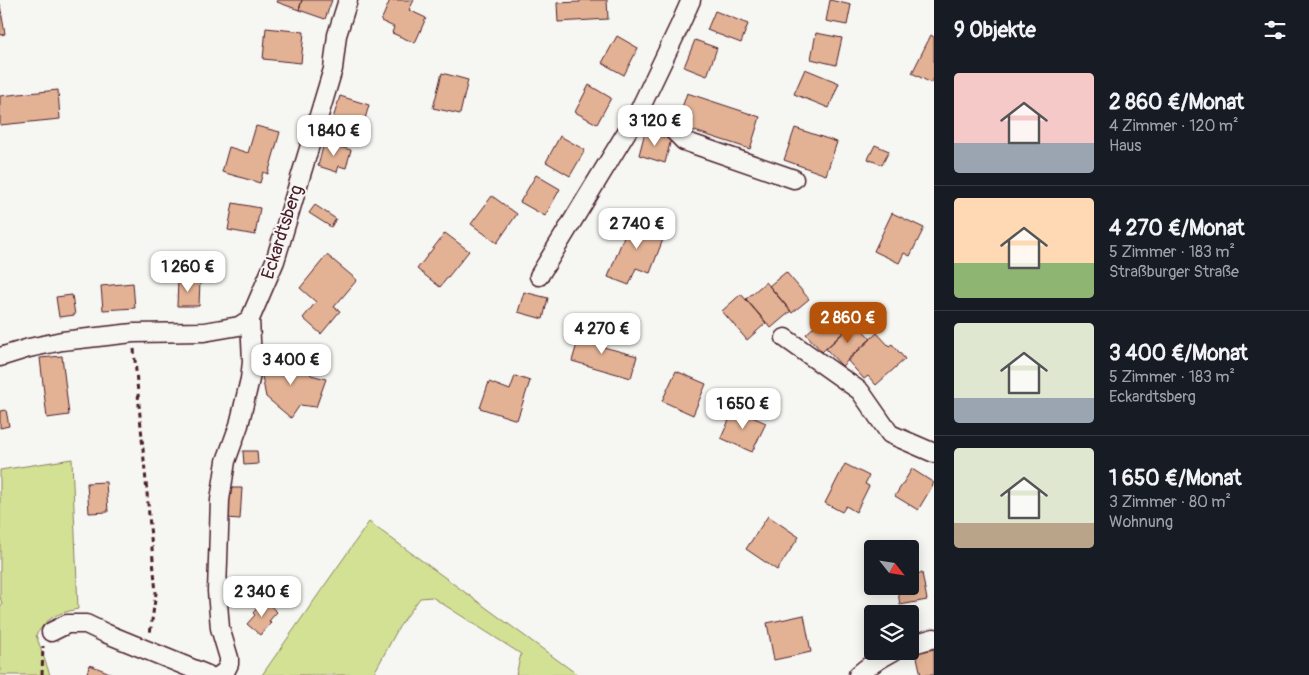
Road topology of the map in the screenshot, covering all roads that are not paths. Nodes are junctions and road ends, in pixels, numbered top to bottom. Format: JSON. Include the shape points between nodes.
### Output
{"nodes":[{"id":1,"x":348,"y":0,"type":"edge"},
{"id":2,"x":691,"y":0,"type":"edge"},
{"id":3,"x":637,"y":115,"type":"junction"},
{"id":4,"x":794,"y":179,"type":"dead end"},
{"id":5,"x":539,"y":276,"type":"dead end"},
{"id":6,"x":250,"y":319,"type":"junction"},
{"id":7,"x":785,"y":338,"type":"dead end"},
{"id":8,"x":0,"y":358,"type":"edge"},
{"id":9,"x":934,"y":453,"type":"edge"},
{"id":10,"x":51,"y":632,"type":"road end"},
{"id":11,"x":934,"y":638,"type":"edge"},
{"id":12,"x":919,"y":642,"type":"edge"},
{"id":13,"x":877,"y":660,"type":"edge"},
{"id":14,"x":208,"y":675,"type":"edge"},
{"id":15,"x":220,"y":675,"type":"edge"},
{"id":16,"x":858,"y":675,"type":"edge"}],
"edges":[{"from":1,"to":6,"type":"street","name":"Eckardtsberg","via":[[337,35],[333,70],[275,261]]},
{"from":2,"to":3,"type":"street"},
{"from":3,"to":4,"type":"street","via":[[667,124],[684,141]]},
{"from":3,"to":5,"type":"street"},
{"from":6,"to":8,"type":"street","via":[[239,326],[204,332],[133,333],[62,341]]},
{"from":6,"to":15,"type":"street","name":"Eckardtsberg","via":[[250,380],[226,461],[220,500],[217,591],[220,628],[229,658],[226,670]]},
{"from":7,"to":9,"type":"street","via":[[860,391],[890,434]]},
{"from":10,"to":14,"type":"street","via":[[67,624],[86,624]]},
{"from":11,"to":12,"type":"street"},
{"from":13,"to":16,"type":"street"}]}
